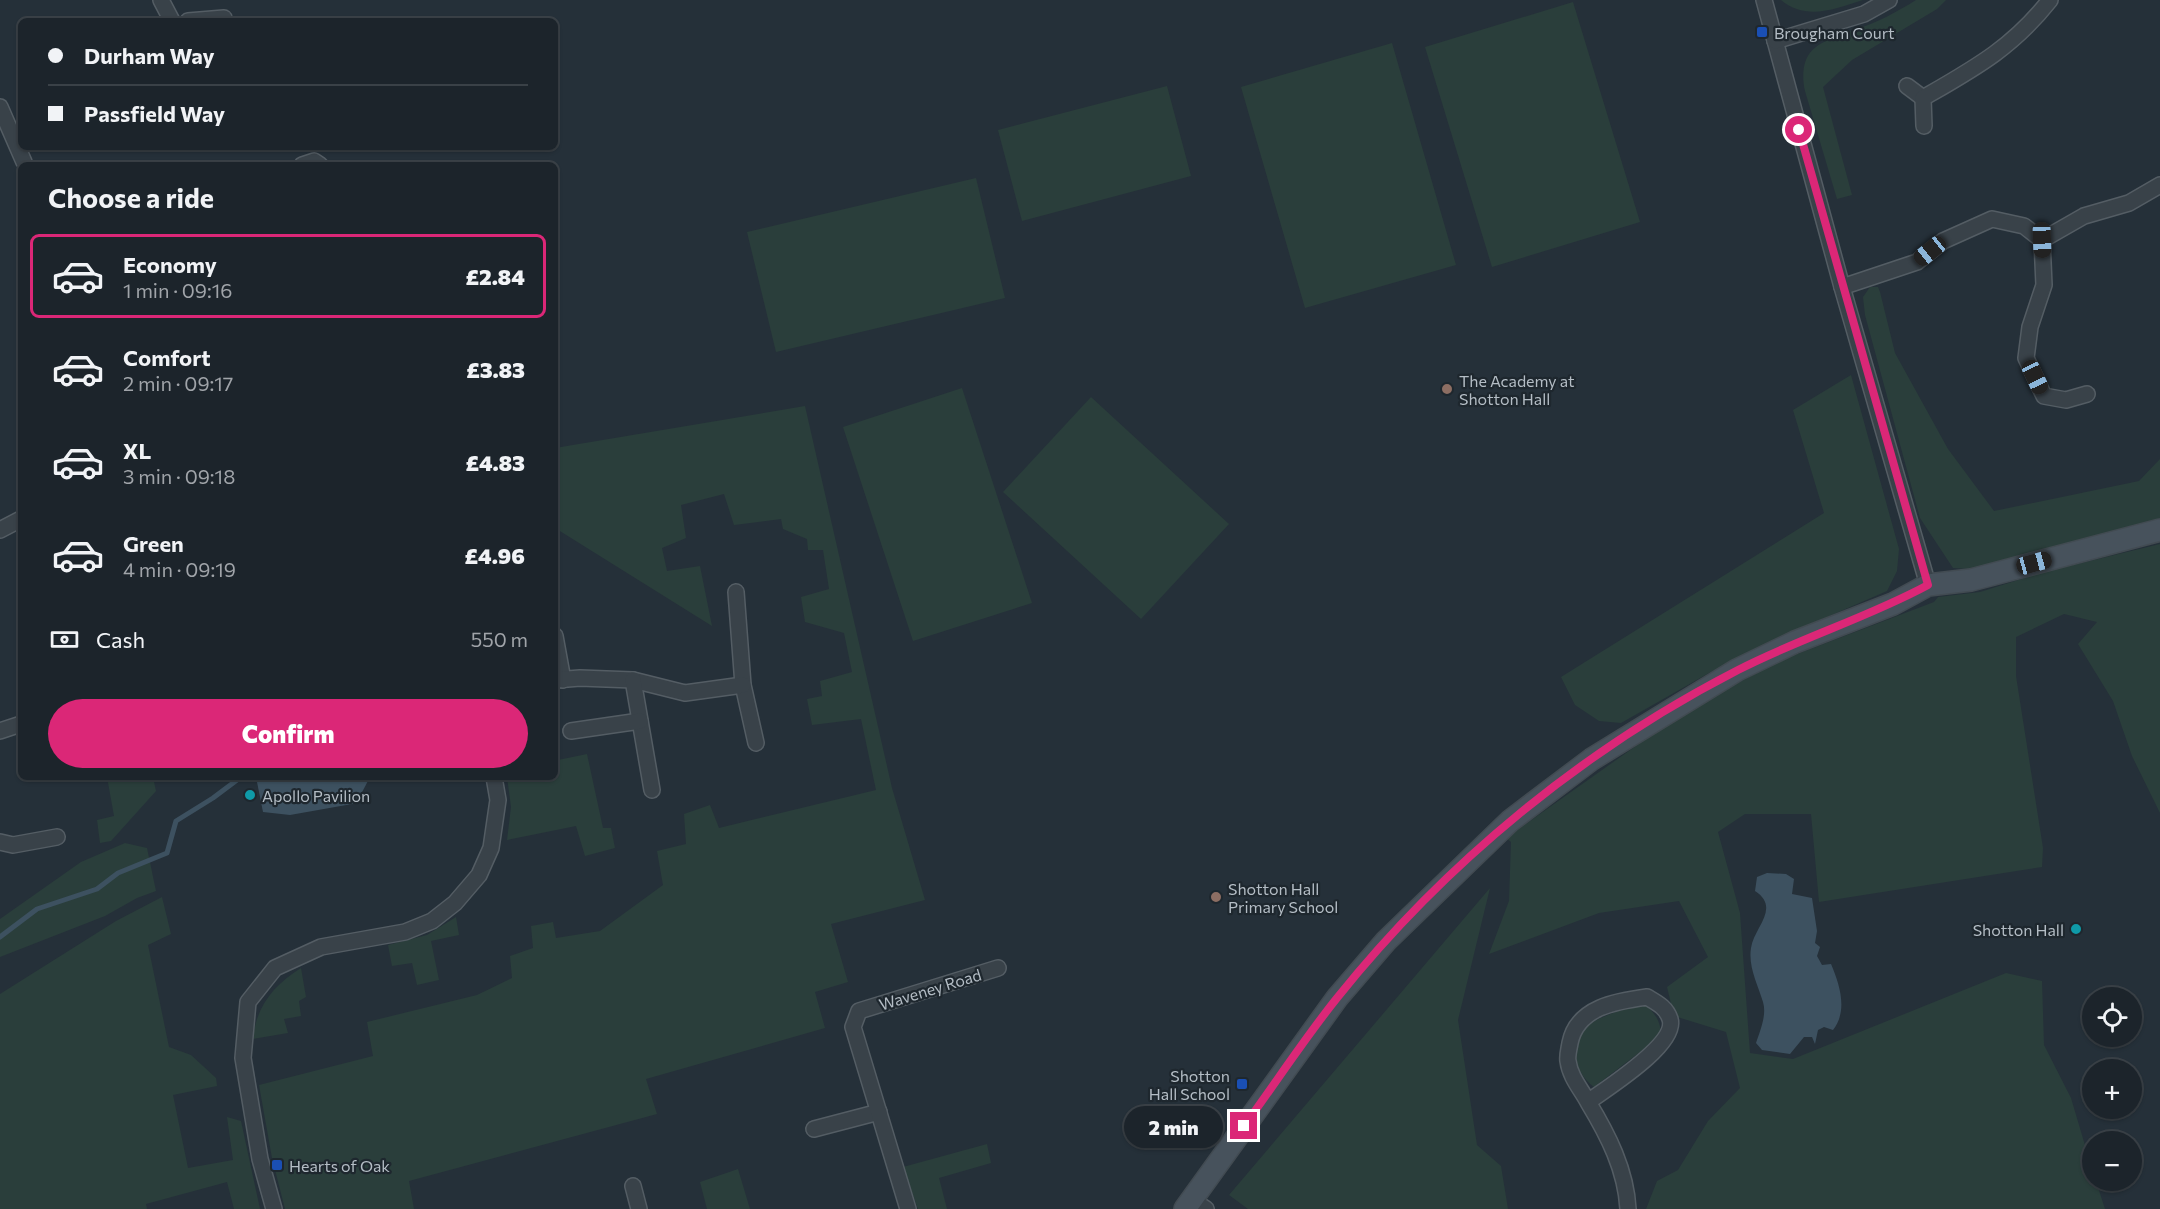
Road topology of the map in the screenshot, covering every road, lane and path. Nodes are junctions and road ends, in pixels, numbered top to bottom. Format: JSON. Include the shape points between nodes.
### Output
{"nodes":[{"id":1,"x":161,"y":0,"type":"edge"},
{"id":2,"x":1764,"y":0,"type":"edge"},
{"id":3,"x":1890,"y":0,"type":"edge"},
{"id":4,"x":2050,"y":0,"type":"edge"},
{"id":5,"x":170,"y":18,"type":"edge"},
{"id":6,"x":1775,"y":41,"type":"junction"},
{"id":7,"x":1907,"y":86,"type":"dead end"},
{"id":8,"x":1923,"y":98,"type":"junction"},
{"id":9,"x":0,"y":107,"type":"edge"},
{"id":10,"x":1924,"y":126,"type":"dead end"},
{"id":11,"x":18,"y":148,"type":"edge"},
{"id":12,"x":19,"y":150,"type":"edge"},
{"id":13,"x":24,"y":162,"type":"dead end"},
{"id":14,"x":2160,"y":185,"type":"edge"},
{"id":15,"x":2042,"y":240,"type":"junction"},
{"id":16,"x":1842,"y":286,"type":"junction"},
{"id":17,"x":2087,"y":394,"type":"dead end"},
{"id":18,"x":18,"y":521,"type":"edge"},
{"id":19,"x":0,"y":530,"type":"edge"},
{"id":20,"x":2160,"y":530,"type":"edge"},
{"id":21,"x":1928,"y":585,"type":"junction"},
{"id":22,"x":736,"y":592,"type":"dead end"},
{"id":23,"x":559,"y":680,"type":"edge"},
{"id":24,"x":633,"y":680,"type":"junction"},
{"id":25,"x":743,"y":685,"type":"junction"},
{"id":26,"x":640,"y":721,"type":"junction"},
{"id":27,"x":18,"y":725,"type":"edge"},
{"id":28,"x":0,"y":731,"type":"edge"},
{"id":29,"x":571,"y":731,"type":"dead end"},
{"id":30,"x":756,"y":743,"type":"dead end"},
{"id":31,"x":495,"y":780,"type":"edge"},
{"id":32,"x":652,"y":790,"type":"dead end"},
{"id":33,"x":57,"y":837,"type":"dead end"},
{"id":34,"x":0,"y":842,"type":"edge"},
{"id":35,"x":998,"y":968,"type":"dead end"},
{"id":36,"x":1588,"y":1102,"type":"junction"},
{"id":37,"x":879,"y":1112,"type":"junction"},
{"id":38,"x":814,"y":1129,"type":"dead end"},
{"id":39,"x":633,"y":1186,"type":"dead end"},
{"id":40,"x":1194,"y":1206,"type":"edge"},
{"id":41,"x":274,"y":1209,"type":"edge"},
{"id":42,"x":639,"y":1209,"type":"edge"},
{"id":43,"x":908,"y":1209,"type":"edge"},
{"id":44,"x":1628,"y":1209,"type":"edge"}],
"edges":[{"from":1,"to":5,"type":"street"},
{"from":2,"to":6,"type":"street"},
{"from":3,"to":6,"type":"street","via":[[1864,14]]},
{"from":4,"to":8,"type":"street","via":[[2034,21],[1990,60]]},
{"from":6,"to":16,"type":"street"},
{"from":7,"to":8,"type":"street"},
{"from":8,"to":10,"type":"street"},
{"from":9,"to":11,"type":"street"},
{"from":12,"to":13,"type":"street"},
{"from":14,"to":15,"type":"street","via":[[2129,203],[2084,216]]},
{"from":15,"to":16,"type":"street","via":[[2024,226],[1992,219],[1943,241],[1917,262]]},
{"from":15,"to":17,"type":"street","via":[[2044,285],[2030,327],[2026,358],[2044,396],[2066,400]]},
{"from":16,"to":21,"type":"street"},
{"from":18,"to":19,"type":"street"},
{"from":20,"to":21,"type":"street","via":[[1971,580]]},
{"from":21,"to":40,"type":"street","via":[[1893,604],[1795,642],[1737,670],[1592,759],[1510,821],[1386,941],[1337,998]]},
{"from":22,"to":25,"type":"street"},
{"from":23,"to":24,"type":"street"},
{"from":24,"to":25,"type":"street","via":[[685,693]]},
{"from":24,"to":26,"type":"street"},
{"from":25,"to":30,"type":"street"},
{"from":26,"to":29,"type":"street"},
{"from":26,"to":32,"type":"street"},
{"from":27,"to":28,"type":"street"},
{"from":31,"to":41,"type":"street","via":[[498,800],[491,848],[479,875],[455,903],[432,921],[405,932],[321,947],[275,968],[248,1002],[243,1058],[260,1159]]},
{"from":33,"to":34,"type":"street","via":[[13,845]]},
{"from":35,"to":37,"type":"street","name":"Waveney Road","via":[[860,1011],[853,1027]]},
{"from":36,"to":36,"type":"street","via":[[1572,1078],[1567,1060],[1572,1035],[1584,1017],[1603,1006],[1647,997],[1664,1007],[1671,1021],[1668,1036],[1654,1052]]},
{"from":36,"to":44,"type":"street","via":[[1620,1163]]},
{"from":37,"to":38,"type":"street"},
{"from":37,"to":43,"type":"street","name":"Waveney Road"},
{"from":39,"to":42,"type":"street"}]}
